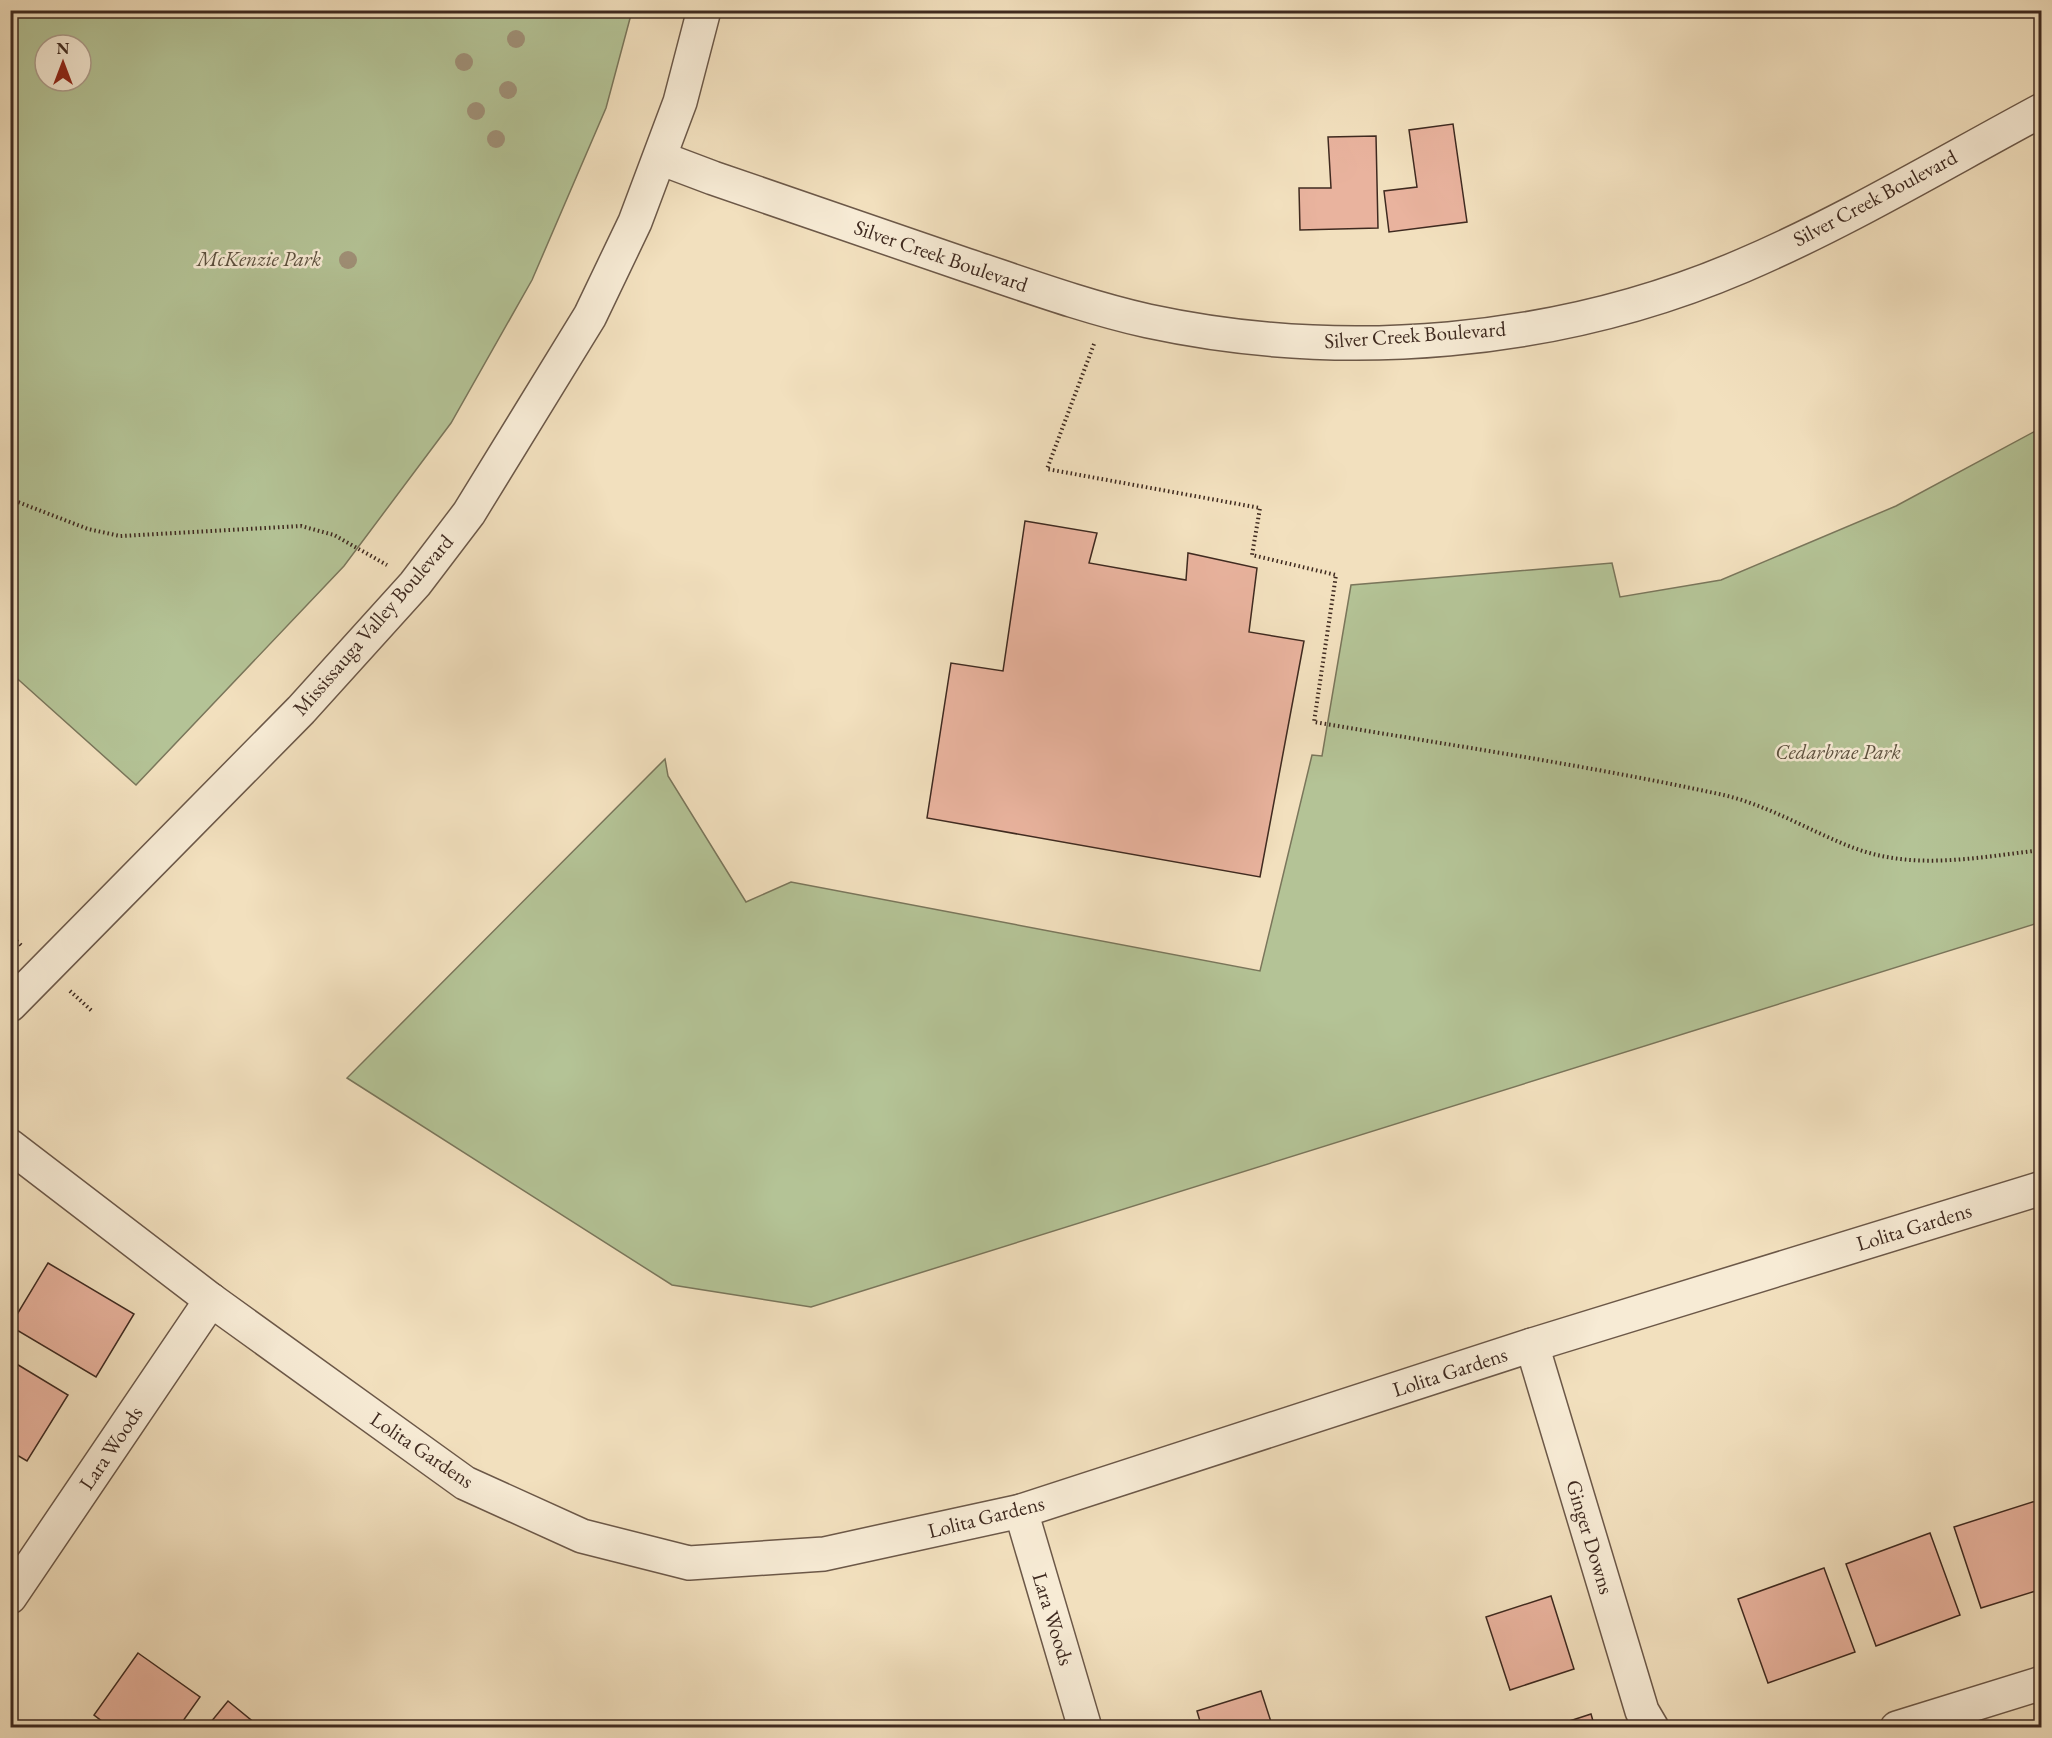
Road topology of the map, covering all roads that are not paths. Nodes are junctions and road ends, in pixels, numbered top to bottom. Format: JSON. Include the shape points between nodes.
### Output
{"nodes":[{"id":1,"x":704,"y":10,"type":"edge"},
{"id":2,"x":2042,"y":110,"type":"edge"},
{"id":3,"x":660,"y":158,"type":"junction"},
{"id":4,"x":10,"y":1005,"type":"edge"},
{"id":5,"x":10,"y":1146,"type":"edge"},
{"id":6,"x":2042,"y":1188,"type":"edge"},
{"id":7,"x":211,"y":1300,"type":"junction"},
{"id":8,"x":1532,"y":1345,"type":"junction"},
{"id":9,"x":1021,"y":1511,"type":"junction"},
{"id":10,"x":10,"y":1597,"type":"edge"},
{"id":11,"x":2042,"y":1683,"type":"edge"},
{"id":12,"x":1085,"y":1728,"type":"edge"},
{"id":13,"x":1652,"y":1728,"type":"edge"},
{"id":14,"x":1897,"y":1728,"type":"edge"}],
"edges":[{"from":1,"to":3,"type":"street","name":"Mississauga Valley Boulevard","via":[[680,102]]},
{"from":2,"to":3,"type":"street","name":"Silver Creek Boulevard","via":[[1864,206],[1742,266],[1648,300],[1566,322],[1455,337],[1351,344],[1241,337],[1147,321]]},
{"from":3,"to":4,"type":"street","name":"Mississauga Valley Boulevard","via":[[635,222],[590,316],[469,513],[414,584],[301,710]]},
{"from":5,"to":7,"type":"street","name":"Lolita Gardens"},
{"from":6,"to":8,"type":"street","name":"Lolita Gardens"},
{"from":7,"to":9,"type":"street","name":"Lolita Gardens","via":[[465,1483],[582,1536],[689,1563],[824,1554]]},
{"from":7,"to":10,"type":"street","name":"Lara Woods"},
{"from":8,"to":9,"type":"street","name":"Lolita Gardens"},
{"from":8,"to":13,"type":"street","name":"Ginger Downs","via":[[1642,1711]]},
{"from":9,"to":12,"type":"street","name":"Lara Woods"},
{"from":11,"to":14,"type":"street"}]}
